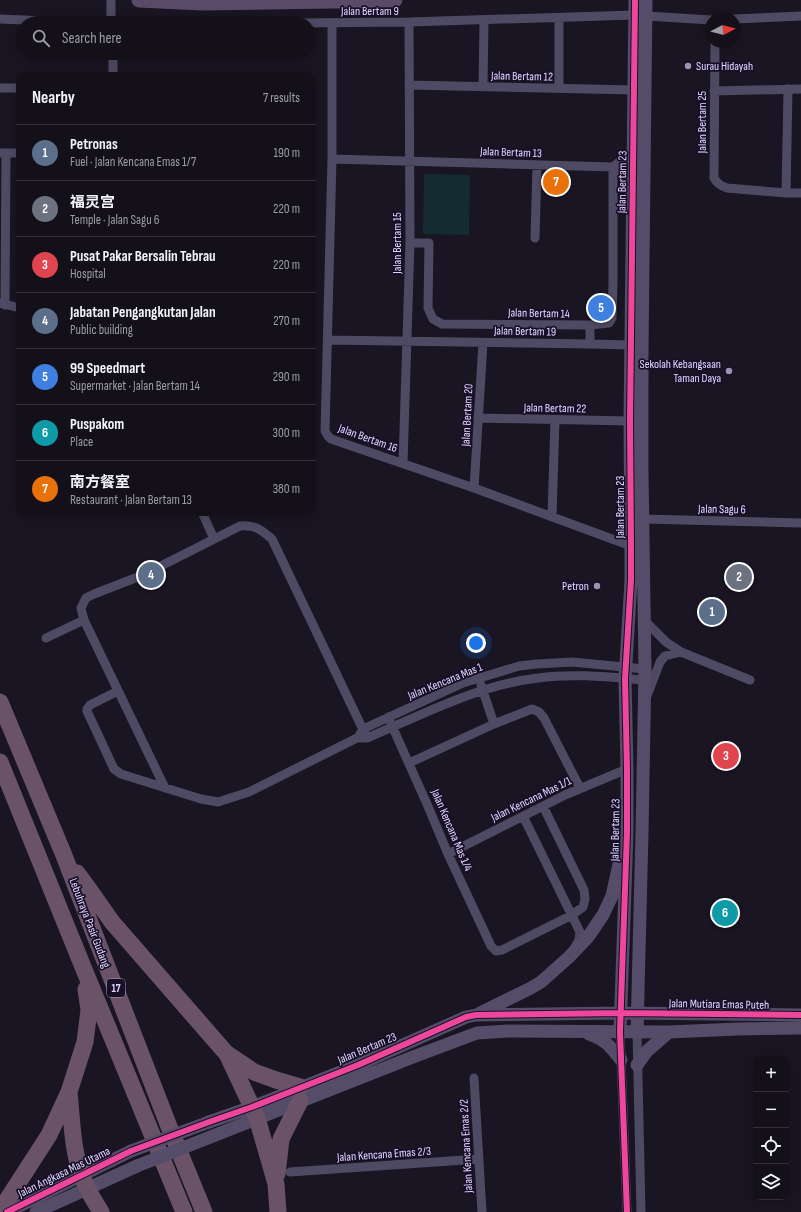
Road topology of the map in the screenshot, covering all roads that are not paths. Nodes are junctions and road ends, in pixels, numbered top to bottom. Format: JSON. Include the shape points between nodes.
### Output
{"nodes":[{"id":1,"x":111,"y":0,"type":"edge"},
{"id":2,"x":139,"y":0,"type":"edge"},
{"id":3,"x":386,"y":0,"type":"edge"},
{"id":4,"x":395,"y":0,"type":"edge"},
{"id":5,"x":635,"y":0,"type":"edge"},
{"id":6,"x":646,"y":0,"type":"edge"},
{"id":7,"x":112,"y":16,"type":"edge"},
{"id":8,"x":640,"y":16,"type":"junction"},
{"id":9,"x":801,"y":16,"type":"edge"},
{"id":10,"x":559,"y":18,"type":"junction"},
{"id":11,"x":0,"y":19,"type":"edge"},
{"id":12,"x":741,"y":19,"type":"edge"},
{"id":13,"x":16,"y":20,"type":"edge"},
{"id":14,"x":484,"y":20,"type":"junction"},
{"id":15,"x":705,"y":20,"type":"edge"},
{"id":16,"x":409,"y":22,"type":"junction"},
{"id":17,"x":316,"y":23,"type":"edge"},
{"id":18,"x":332,"y":23,"type":"junction"},
{"id":19,"x":715,"y":48,"type":"edge"},
{"id":20,"x":113,"y":60,"type":"edge"},
{"id":21,"x":113,"y":72,"type":"edge"},
{"id":22,"x":409,"y":85,"type":"junction"},
{"id":23,"x":483,"y":87,"type":"junction"},
{"id":24,"x":0,"y":88,"type":"edge"},
{"id":25,"x":16,"y":88,"type":"edge"},
{"id":26,"x":559,"y":88,"type":"junction"},
{"id":27,"x":801,"y":89,"type":"edge"},
{"id":28,"x":634,"y":90,"type":"junction"},
{"id":29,"x":788,"y":90,"type":"junction"},
{"id":30,"x":714,"y":91,"type":"junction"},
{"id":31,"x":3,"y":153,"type":"edge"},
{"id":32,"x":16,"y":153,"type":"edge"},
{"id":33,"x":332,"y":159,"type":"junction"},
{"id":34,"x":409,"y":161,"type":"junction"},
{"id":35,"x":537,"y":165,"type":"junction"},
{"id":36,"x":613,"y":167,"type":"junction"},
{"id":37,"x":637,"y":168,"type":"junction"},
{"id":38,"x":786,"y":193,"type":"junction"},
{"id":39,"x":801,"y":193,"type":"edge"},
{"id":40,"x":3,"y":221,"type":"edge"},
{"id":41,"x":535,"y":238,"type":"dead end"},
{"id":42,"x":410,"y":243,"type":"junction"},
{"id":43,"x":2,"y":304,"type":"edge"},
{"id":44,"x":16,"y":307,"type":"edge"},
{"id":45,"x":590,"y":325,"type":"junction"},
{"id":46,"x":328,"y":340,"type":"junction"},
{"id":47,"x":407,"y":342,"type":"junction"},
{"id":48,"x":482,"y":343,"type":"junction"},
{"id":49,"x":590,"y":344,"type":"junction"},
{"id":50,"x":637,"y":348,"type":"junction"},
{"id":51,"x":478,"y":418,"type":"junction"},
{"id":52,"x":555,"y":420,"type":"junction"},
{"id":53,"x":630,"y":421,"type":"junction"},
{"id":54,"x":403,"y":464,"type":"junction"},
{"id":55,"x":474,"y":488,"type":"junction"},
{"id":56,"x":204,"y":516,"type":"edge"},
{"id":57,"x":552,"y":516,"type":"junction"},
{"id":58,"x":643,"y":519,"type":"junction"},
{"id":59,"x":801,"y":523,"type":"edge"},
{"id":60,"x":214,"y":539,"type":"junction"},
{"id":61,"x":631,"y":546,"type":"junction"},
{"id":62,"x":84,"y":620,"type":"junction"},
{"id":63,"x":644,"y":620,"type":"junction"},
{"id":64,"x":46,"y":638,"type":"dead end"},
{"id":65,"x":681,"y":652,"type":"junction"},
{"id":66,"x":626,"y":673,"type":"junction"},
{"id":67,"x":644,"y":674,"type":"junction"},
{"id":68,"x":480,"y":678,"type":"junction"},
{"id":69,"x":750,"y":680,"type":"dead end"},
{"id":70,"x":482,"y":690,"type":"junction"},
{"id":71,"x":118,"y":691,"type":"junction"},
{"id":72,"x":644,"y":701,"type":"junction"},
{"id":73,"x":0,"y":702,"type":"edge"},
{"id":74,"x":388,"y":717,"type":"junction"},
{"id":75,"x":494,"y":724,"type":"junction"},
{"id":76,"x":393,"y":728,"type":"junction"},
{"id":77,"x":363,"y":729,"type":"junction"},
{"id":78,"x":357,"y":738,"type":"junction"},
{"id":79,"x":367,"y":738,"type":"junction"},
{"id":80,"x":0,"y":762,"type":"edge"},
{"id":81,"x":409,"y":763,"type":"junction"},
{"id":82,"x":627,"y":769,"type":"junction"},
{"id":83,"x":165,"y":788,"type":"junction"},
{"id":84,"x":580,"y":788,"type":"junction"},
{"id":85,"x":543,"y":806,"type":"junction"},
{"id":86,"x":523,"y":816,"type":"junction"},
{"id":87,"x":626,"y":832,"type":"junction"},
{"id":88,"x":63,"y":853,"type":"junction"},
{"id":89,"x":448,"y":854,"type":"junction"},
{"id":90,"x":572,"y":915,"type":"junction"},
{"id":91,"x":569,"y":957,"type":"junction"},
{"id":92,"x":83,"y":967,"type":"junction"},
{"id":93,"x":638,"y":987,"type":"junction"},
{"id":94,"x":622,"y":991,"type":"junction"},
{"id":95,"x":621,"y":1013,"type":"junction"},
{"id":96,"x":637,"y":1013,"type":"junction"},
{"id":97,"x":584,"y":1014,"type":"junction"},
{"id":98,"x":664,"y":1014,"type":"junction"},
{"id":99,"x":476,"y":1015,"type":"junction"},
{"id":100,"x":801,"y":1015,"type":"edge"},
{"id":101,"x":801,"y":1028,"type":"edge"},
{"id":102,"x":584,"y":1032,"type":"junction"},
{"id":103,"x":620,"y":1032,"type":"junction"},
{"id":104,"x":637,"y":1032,"type":"junction"},
{"id":105,"x":669,"y":1032,"type":"junction"},
{"id":106,"x":226,"y":1053,"type":"junction"},
{"id":107,"x":621,"y":1060,"type":"junction"},
{"id":108,"x":637,"y":1065,"type":"junction"},
{"id":109,"x":474,"y":1078,"type":"dead end"},
{"id":110,"x":70,"y":1092,"type":"junction"},
{"id":111,"x":300,"y":1094,"type":"junction"},
{"id":112,"x":255,"y":1112,"type":"junction"},
{"id":113,"x":131,"y":1151,"type":"joint"},
{"id":114,"x":479,"y":1159,"type":"junction"},
{"id":115,"x":137,"y":1166,"type":"joint"},
{"id":116,"x":290,"y":1172,"type":"dead end"},
{"id":117,"x":84,"y":1182,"type":"junction"},
{"id":118,"x":276,"y":1184,"type":"junction"},
{"id":119,"x":0,"y":1211,"type":"edge"},
{"id":120,"x":7,"y":1212,"type":"edge"},
{"id":121,"x":36,"y":1212,"type":"edge"},
{"id":122,"x":101,"y":1212,"type":"edge"},
{"id":123,"x":184,"y":1212,"type":"edge"},
{"id":124,"x":204,"y":1212,"type":"edge"},
{"id":125,"x":278,"y":1212,"type":"edge"},
{"id":126,"x":482,"y":1212,"type":"edge"},
{"id":127,"x":627,"y":1212,"type":"edge"},
{"id":128,"x":641,"y":1212,"type":"edge"}],
"edges":[{"from":1,"to":7,"type":"street"},
{"from":2,"to":3,"type":"main road","via":[[201,3]]},
{"from":3,"to":4,"type":"main road"},
{"from":5,"to":8,"type":"street","name":"Jalan Bertam 23"},
{"from":6,"to":8,"type":"street","name":"Jalan Bertam 23"},
{"from":8,"to":10,"type":"street","name":"Jalan Bertam 9"},
{"from":8,"to":15,"type":"street","name":"Jalan Bertam 9"},
{"from":8,"to":28,"type":"street","name":"Jalan Bertam 23"},
{"from":8,"to":37,"type":"street","name":"Jalan Bertam 23"},
{"from":9,"to":12,"type":"street"},
{"from":10,"to":14,"type":"street","name":"Jalan Bertam 9"},
{"from":10,"to":26,"type":"street"},
{"from":11,"to":13,"type":"street"},
{"from":14,"to":16,"type":"street","name":"Jalan Bertam 9"},
{"from":14,"to":23,"type":"street"},
{"from":16,"to":18,"type":"street","name":"Jalan Bertam 9"},
{"from":16,"to":22,"type":"street","name":"Jalan Bertam 15"},
{"from":17,"to":18,"type":"street","name":"Jalan Bertam 9"},
{"from":18,"to":33,"type":"street","name":"Jalan Bertam 16"},
{"from":19,"to":30,"type":"street","name":"Jalan Bertam 25"},
{"from":20,"to":21,"type":"street"},
{"from":22,"to":23,"type":"street","name":"Jalan Bertam 12"},
{"from":22,"to":34,"type":"street","name":"Jalan Bertam 15"},
{"from":23,"to":26,"type":"street","name":"Jalan Bertam 12"},
{"from":24,"to":25,"type":"street"},
{"from":26,"to":28,"type":"street","name":"Jalan Bertam 12"},
{"from":27,"to":29,"type":"street"},
{"from":28,"to":37,"type":"street","name":"Jalan Bertam 23"},
{"from":29,"to":30,"type":"street"},
{"from":29,"to":38,"type":"street"},
{"from":30,"to":38,"type":"street","name":"Jalan Bertam 25","via":[[716,182],[727,188]]},
{"from":31,"to":32,"type":"street"},
{"from":31,"to":40,"type":"street"},
{"from":33,"to":34,"type":"street","name":"Jalan Bertam 13"},
{"from":33,"to":46,"type":"street","name":"Jalan Bertam 16"},
{"from":34,"to":35,"type":"street","name":"Jalan Bertam 13"},
{"from":34,"to":42,"type":"street","name":"Jalan Bertam 15"},
{"from":35,"to":36,"type":"street","name":"Jalan Bertam 13"},
{"from":35,"to":41,"type":"street"},
{"from":36,"to":37,"type":"street","name":"Jalan Bertam 13","via":[[619,172]]},
{"from":36,"to":45,"type":"street","name":"Jalan Bertam 14","via":[[612,318],[609,323]]},
{"from":37,"to":50,"type":"street","name":"Jalan Bertam 23"},
{"from":38,"to":39,"type":"street"},
{"from":40,"to":43,"type":"street"},
{"from":42,"to":45,"type":"street","name":"Jalan Bertam 14","via":[[429,243],[428,308],[433,319],[442,324]]},
{"from":42,"to":47,"type":"street","name":"Jalan Bertam 15"},
{"from":43,"to":44,"type":"street"},
{"from":45,"to":49,"type":"street"},
{"from":46,"to":47,"type":"street","name":"Jalan Bertam 19"},
{"from":46,"to":54,"type":"street","name":"Jalan Bertam 16","via":[[325,431],[328,436]]},
{"from":47,"to":48,"type":"street","name":"Jalan Bertam 19"},
{"from":47,"to":54,"type":"street","name":"Jalan Bertam 15"},
{"from":48,"to":49,"type":"street","name":"Jalan Bertam 19"},
{"from":48,"to":51,"type":"street","name":"Jalan Bertam 20"},
{"from":49,"to":50,"type":"street","name":"Jalan Bertam 19"},
{"from":50,"to":53,"type":"street","name":"Jalan Bertam 23"},
{"from":50,"to":58,"type":"street","name":"Jalan Bertam 23"},
{"from":51,"to":52,"type":"street","name":"Jalan Bertam 22"},
{"from":51,"to":55,"type":"street","name":"Jalan Bertam 20"},
{"from":52,"to":53,"type":"street","name":"Jalan Bertam 22"},
{"from":52,"to":57,"type":"street"},
{"from":53,"to":61,"type":"street","name":"Jalan Bertam 23"},
{"from":54,"to":55,"type":"street","name":"Jalan Bertam 16"},
{"from":55,"to":57,"type":"street","name":"Jalan Bertam 16"},
{"from":56,"to":60,"type":"street"},
{"from":57,"to":61,"type":"street","name":"Jalan Bertam 16"},
{"from":58,"to":59,"type":"street","name":"Jalan Sagu 6"},
{"from":58,"to":63,"type":"street","name":"Jalan Bertam 23"},
{"from":60,"to":62,"type":"street","via":[[143,575],[86,598],[81,608]]},
{"from":60,"to":77,"type":"street","via":[[240,526],[251,526],[261,530],[272,539]]},
{"from":61,"to":66,"type":"street","name":"Jalan Bertam 23"},
{"from":62,"to":64,"type":"street"},
{"from":62,"to":71,"type":"street"},
{"from":63,"to":65,"type":"street","via":[[666,642]]},
{"from":63,"to":67,"type":"street","name":"Jalan Bertam 23"},
{"from":65,"to":69,"type":"street"},
{"from":65,"to":72,"type":"street","via":[[665,656],[660,662]]},
{"from":66,"to":67,"type":"street","name":"Jalan Kencana Mas 1"},
{"from":66,"to":68,"type":"street","name":"Jalan Kencana Mas 1","via":[[586,663],[550,663],[519,666]]},
{"from":66,"to":70,"type":"street","name":"Jalan Kencana Mas 1","via":[[521,680]]},
{"from":66,"to":82,"type":"street","name":"Jalan Bertam 23"},
{"from":67,"to":72,"type":"street","name":"Jalan Bertam 23"},
{"from":68,"to":70,"type":"street"},
{"from":68,"to":74,"type":"street","name":"Jalan Kencana Mas 1","via":[[463,683]]},
{"from":70,"to":75,"type":"street"},
{"from":70,"to":76,"type":"street","name":"Jalan Kencana Mas 1"},
{"from":71,"to":83,"type":"street"},
{"from":71,"to":83,"type":"street","name":"Jalan Kencana Mas 1","via":[[88,706],[87,711],[114,769],[121,774]]},
{"from":72,"to":93,"type":"street","name":"Jalan Bertam 23"},
{"from":73,"to":88,"type":"highway","name":"Lebuhraya Pasir Gudang","number":"17"},
{"from":74,"to":76,"type":"street","name":"Jalan Kencana Mas 1/4"},
{"from":74,"to":77,"type":"street","name":"Jalan Kencana Mas 1"},
{"from":75,"to":81,"type":"street"},
{"from":75,"to":84,"type":"street","via":[[532,709],[539,712]]},
{"from":76,"to":79,"type":"street","name":"Jalan Kencana Mas 1"},
{"from":76,"to":81,"type":"street","name":"Jalan Kencana Mas 1/4"},
{"from":77,"to":78,"type":"street","name":"Jalan Kencana Mas 1"},
{"from":77,"to":79,"type":"street"},
{"from":78,"to":79,"type":"street","name":"Jalan Kencana Mas 1"},
{"from":78,"to":83,"type":"street","name":"Jalan Kencana Mas 1","via":[[249,792],[218,802]]},
{"from":80,"to":92,"type":"highway","name":"Lebuhraya Pasir Gudang","number":"17"},
{"from":81,"to":89,"type":"street","name":"Jalan Kencana Mas 1/4"},
{"from":82,"to":84,"type":"street","name":"Jalan Kencana Mas 1/1"},
{"from":82,"to":87,"type":"street","name":"Jalan Bertam 23"},
{"from":84,"to":85,"type":"street","name":"Jalan Kencana Mas 1/1"},
{"from":85,"to":86,"type":"street","name":"Jalan Kencana Mas 1/1"},
{"from":85,"to":90,"type":"street","via":[[584,890],[583,907]]},
{"from":86,"to":89,"type":"street","name":"Jalan Kencana Mas 1/1"},
{"from":86,"to":90,"type":"street"},
{"from":87,"to":91,"type":"street","via":[[612,896],[588,937]]},
{"from":87,"to":94,"type":"street","name":"Jalan Bertam 23"},
{"from":88,"to":106,"type":"highway","via":[[112,922]]},
{"from":88,"to":124,"type":"highway","name":"Lebuhraya Pasir Gudang","number":"17"},
{"from":89,"to":90,"type":"street","name":"Jalan Kencana Mas 1/4","via":[[491,946],[496,951]]},
{"from":90,"to":91,"type":"street","via":[[580,936]]},
{"from":91,"to":99,"type":"street","via":[[535,986]]},
{"from":92,"to":110,"type":"highway","via":[[89,1010],[85,1042]]},
{"from":92,"to":123,"type":"highway","name":"Lebuhraya Pasir Gudang","number":"17"},
{"from":93,"to":96,"type":"street","name":"Jalan Bertam 23"},
{"from":93,"to":98,"type":"street","via":[[647,1001]]},
{"from":94,"to":95,"type":"street","name":"Jalan Bertam 23"},
{"from":94,"to":97,"type":"street","via":[[601,1010]]},
{"from":95,"to":96,"type":"street","name":"Jalan Mutiara Emas Puteh"},
{"from":95,"to":97,"type":"street","name":"Jalan Bertam 23"},
{"from":95,"to":103,"type":"street","name":"Jalan Bertam 23"},
{"from":96,"to":98,"type":"street","name":"Jalan Mutiara Emas Puteh"},
{"from":96,"to":104,"type":"street","name":"Jalan Bertam 23"},
{"from":97,"to":99,"type":"street","name":"Jalan Bertam 23"},
{"from":98,"to":100,"type":"street","name":"Jalan Mutiara Emas Puteh"},
{"from":99,"to":111,"type":"street","name":"Jalan Bertam 23","via":[[466,1017],[358,1065]]},
{"from":101,"to":105,"type":"street","name":"Jalan Mutiara Emas Puteh"},
{"from":102,"to":103,"type":"street","name":"Jalan Bertam 23"},
{"from":102,"to":107,"type":"street","via":[[609,1044]]},
{"from":102,"to":111,"type":"street","name":"Jalan Bertam 23","via":[[477,1033]]},
{"from":103,"to":104,"type":"street","name":"Jalan Mutiara Emas Puteh"},
{"from":103,"to":107,"type":"street","name":"Jalan Bertam 23"},
{"from":104,"to":105,"type":"street","name":"Jalan Mutiara Emas Puteh"},
{"from":104,"to":108,"type":"street","name":"Jalan Bertam 23"},
{"from":105,"to":108,"type":"street"},
{"from":106,"to":111,"type":"highway","via":[[254,1072],[276,1080]]},
{"from":106,"to":112,"type":"highway"},
{"from":107,"to":127,"type":"street","name":"Jalan Bertam 23"},
{"from":108,"to":128,"type":"street","name":"Jalan Bertam 23"},
{"from":109,"to":114,"type":"street","name":"Jalan Kencana Emas 2/2"},
{"from":110,"to":117,"type":"highway","via":[[74,1151]]},
{"from":110,"to":119,"type":"highway","via":[[49,1135]]},
{"from":111,"to":112,"type":"street","name":"Jalan Bertam 23"},
{"from":111,"to":118,"type":"highway","via":[[281,1139]]},
{"from":112,"to":113,"type":"street","name":"Jalan Bertam 23","bridge":true,"via":[[209,1122]]},
{"from":112,"to":115,"type":"street","name":"Jalan Bertam 23","bridge":true,"via":[[213,1136]]},
{"from":112,"to":118,"type":"highway"},
{"from":113,"to":117,"type":"street","name":"Jalan Angkasa Mas Utama"},
{"from":114,"to":116,"type":"street","name":"Jalan Kencana Emas 2/3"},
{"from":114,"to":126,"type":"street","name":"Jalan Kencana Emas 2/2"},
{"from":115,"to":117,"type":"street","name":"Jalan Angkasa Mas Utama"},
{"from":117,"to":120,"type":"street","name":"Jalan Angkasa Mas Utama"},
{"from":117,"to":121,"type":"street","name":"Jalan Angkasa Mas Utama"},
{"from":117,"to":122,"type":"highway"},
{"from":118,"to":125,"type":"highway"}]}
